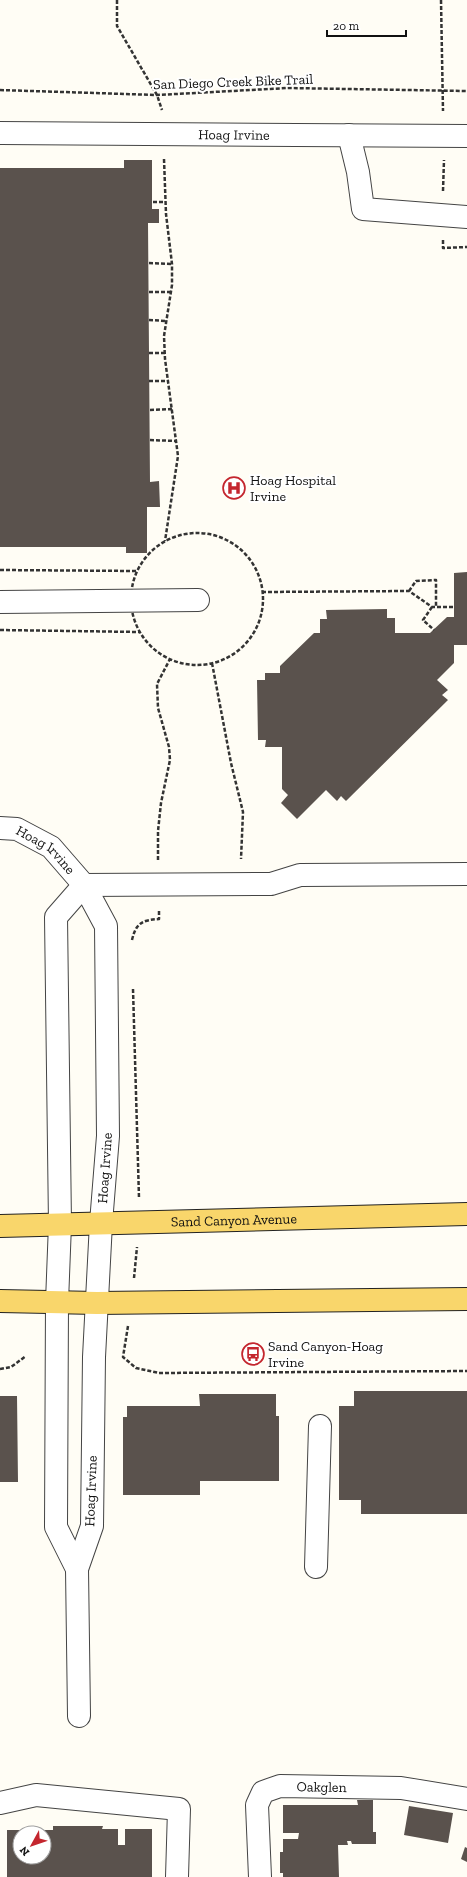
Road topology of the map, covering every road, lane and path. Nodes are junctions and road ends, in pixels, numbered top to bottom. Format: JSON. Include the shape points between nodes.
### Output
{"nodes":[{"id":1,"x":117,"y":0,"type":"edge"},
{"id":2,"x":0,"y":90,"type":"edge"},
{"id":3,"x":467,"y":90,"type":"edge"},
{"id":4,"x":157,"y":95,"type":"junction"},
{"id":5,"x":0,"y":133,"type":"edge"},
{"id":6,"x":163,"y":134,"type":"junction"},
{"id":7,"x":349,"y":135,"type":"junction"},
{"id":8,"x":467,"y":136,"type":"edge"},
{"id":9,"x":152,"y":202,"type":"dead end"},
{"id":10,"x":165,"y":202,"type":"junction"},
{"id":11,"x":467,"y":218,"type":"edge"},
{"id":12,"x":149,"y":263,"type":"dead end"},
{"id":13,"x":172,"y":264,"type":"junction"},
{"id":14,"x":149,"y":292,"type":"dead end"},
{"id":15,"x":171,"y":292,"type":"junction"},
{"id":16,"x":149,"y":320,"type":"dead end"},
{"id":17,"x":166,"y":321,"type":"junction"},
{"id":18,"x":149,"y":353,"type":"dead end"},
{"id":19,"x":165,"y":353,"type":"junction"},
{"id":20,"x":150,"y":381,"type":"dead end"},
{"id":21,"x":167,"y":381,"type":"junction"},
{"id":22,"x":172,"y":409,"type":"junction"},
{"id":23,"x":150,"y":410,"type":"dead end"},
{"id":24,"x":150,"y":440,"type":"dead end"},
{"id":25,"x":176,"y":441,"type":"junction"},
{"id":26,"x":165,"y":541,"type":"dead end"},
{"id":27,"x":0,"y":570,"type":"edge"},
{"id":28,"x":137,"y":571,"type":"dead end"},
{"id":29,"x":409,"y":591,"type":"junction"},
{"id":30,"x":262,"y":592,"type":"dead end"},
{"id":31,"x":198,"y":600,"type":"dead end"},
{"id":32,"x":0,"y":602,"type":"edge"},
{"id":33,"x":432,"y":607,"type":"junction"},
{"id":34,"x":436,"y":607,"type":"junction"},
{"id":35,"x":454,"y":607,"type":"dead end"},
{"id":36,"x":0,"y":630,"type":"edge"},
{"id":37,"x":434,"y":630,"type":"dead end"},
{"id":38,"x":140,"y":632,"type":"dead end"},
{"id":39,"x":170,"y":659,"type":"dead end"},
{"id":40,"x":212,"y":663,"type":"dead end"},
{"id":41,"x":0,"y":828,"type":"edge"},
{"id":42,"x":467,"y":874,"type":"edge"},
{"id":43,"x":239,"y":884,"type":"junction"},
{"id":44,"x":84,"y":885,"type":"junction"},
{"id":45,"x":158,"y":885,"type":"junction"},
{"id":46,"x":132,"y":942,"type":"dead end"},
{"id":47,"x":133,"y":982,"type":"dead end"},
{"id":48,"x":467,"y":1214,"type":"edge"},
{"id":49,"x":139,"y":1222,"type":"junction"},
{"id":50,"x":101,"y":1223,"type":"junction"},
{"id":51,"x":60,"y":1224,"type":"junction"},
{"id":52,"x":0,"y":1226,"type":"edge"},
{"id":53,"x":467,"y":1299,"type":"edge"},
{"id":54,"x":0,"y":1301,"type":"edge"},
{"id":55,"x":57,"y":1302,"type":"junction"},
{"id":56,"x":131,"y":1302,"type":"junction"},
{"id":57,"x":98,"y":1303,"type":"junction"},
{"id":58,"x":26,"y":1356,"type":"dead end"},
{"id":59,"x":0,"y":1369,"type":"edge"},
{"id":60,"x":467,"y":1371,"type":"edge"},
{"id":61,"x":320,"y":1426,"type":"dead end"},
{"id":62,"x":316,"y":1567,"type":"dead end"},
{"id":63,"x":78,"y":1569,"type":"junction"},
{"id":64,"x":79,"y":1716,"type":"dead end"},
{"id":65,"x":467,"y":1799,"type":"edge"},
{"id":66,"x":0,"y":1803,"type":"edge"},
{"id":67,"x":178,"y":1877,"type":"edge"},
{"id":68,"x":260,"y":1877,"type":"edge"}],
"edges":[{"from":1,"to":4,"type":"path","via":[[117,26]]},
{"from":2,"to":4,"type":"path","name":"San Diego Creek Bike Trail"},
{"from":3,"to":4,"type":"path","name":"San Diego Creek Bike Trail","via":[[288,88]]},
{"from":4,"to":6,"type":"path","via":[[162,112]]},
{"from":5,"to":6,"type":"street","name":"Hoag Irvine"},
{"from":6,"to":7,"type":"street","name":"Hoag Irvine"},
{"from":6,"to":10,"type":"path"},
{"from":7,"to":8,"type":"street","name":"Hoag Irvine"},
{"from":7,"to":11,"type":"street","via":[[363,209]]},
{"from":9,"to":10,"type":"path"},
{"from":10,"to":13,"type":"path"},
{"from":12,"to":13,"type":"path"},
{"from":13,"to":15,"type":"path"},
{"from":14,"to":15,"type":"path"},
{"from":15,"to":17,"type":"path"},
{"from":16,"to":17,"type":"path"},
{"from":17,"to":19,"type":"path"},
{"from":18,"to":19,"type":"path"},
{"from":19,"to":21,"type":"path"},
{"from":20,"to":21,"type":"path"},
{"from":21,"to":22,"type":"path"},
{"from":22,"to":23,"type":"path"},
{"from":22,"to":25,"type":"path"},
{"from":24,"to":25,"type":"path"},
{"from":25,"to":26,"type":"path","via":[[177,462]]},
{"from":27,"to":28,"type":"path"},
{"from":29,"to":30,"type":"path"},
{"from":29,"to":33,"type":"path"},
{"from":29,"to":34,"type":"path","via":[[416,580],[436,580]]},
{"from":31,"to":32,"type":"street"},
{"from":33,"to":34,"type":"path"},
{"from":33,"to":37,"type":"path","via":[[423,620]]},
{"from":34,"to":35,"type":"path"},
{"from":36,"to":38,"type":"path"},
{"from":39,"to":45,"type":"path","via":[[156,684],[158,708],[170,760],[158,831]]},
{"from":40,"to":43,"type":"path","via":[[243,812]]},
{"from":41,"to":44,"type":"street","name":"Hoag Irvine","via":[[17,829],[52,847]]},
{"from":42,"to":43,"type":"street","via":[[300,875],[271,884]]},
{"from":43,"to":45,"type":"street"},
{"from":44,"to":45,"type":"street"},
{"from":44,"to":50,"type":"street","name":"Hoag Irvine","via":[[106,926],[108,1136]]},
{"from":44,"to":51,"type":"street","name":"Hoag Irvine","via":[[56,917]]},
{"from":45,"to":46,"type":"path","via":[[159,919],[145,920],[139,924],[134,930]]},
{"from":47,"to":49,"type":"path"},
{"from":48,"to":49,"type":"main road","name":"Sand Canyon Avenue"},
{"from":49,"to":50,"type":"main road","name":"Sand Canyon Avenue"},
{"from":49,"to":56,"type":"path"},
{"from":50,"to":51,"type":"main road","name":"Sand Canyon Avenue"},
{"from":50,"to":57,"type":"street","name":"Hoag Irvine"},
{"from":51,"to":52,"type":"main road","name":"Sand Canyon Avenue"},
{"from":51,"to":55,"type":"street","name":"Hoag Irvine"},
{"from":53,"to":56,"type":"main road"},
{"from":54,"to":55,"type":"main road"},
{"from":55,"to":57,"type":"main road"},
{"from":55,"to":63,"type":"street","name":"Hoag Irvine","via":[[56,1526]]},
{"from":56,"to":57,"type":"main road"},
{"from":56,"to":60,"type":"path","via":[[123,1357],[136,1368],[159,1373]]},
{"from":57,"to":63,"type":"street","name":"Hoag Irvine","via":[[94,1356],[92,1526]]},
{"from":58,"to":59,"type":"path","via":[[11,1367]]},
{"from":61,"to":62,"type":"street"},
{"from":63,"to":64,"type":"street"},
{"from":65,"to":68,"type":"street","name":"Oakglen","via":[[401,1788],[280,1786],[263,1792],[257,1804]]},
{"from":66,"to":67,"type":"street","via":[[36,1795],[179,1809]]}]}
